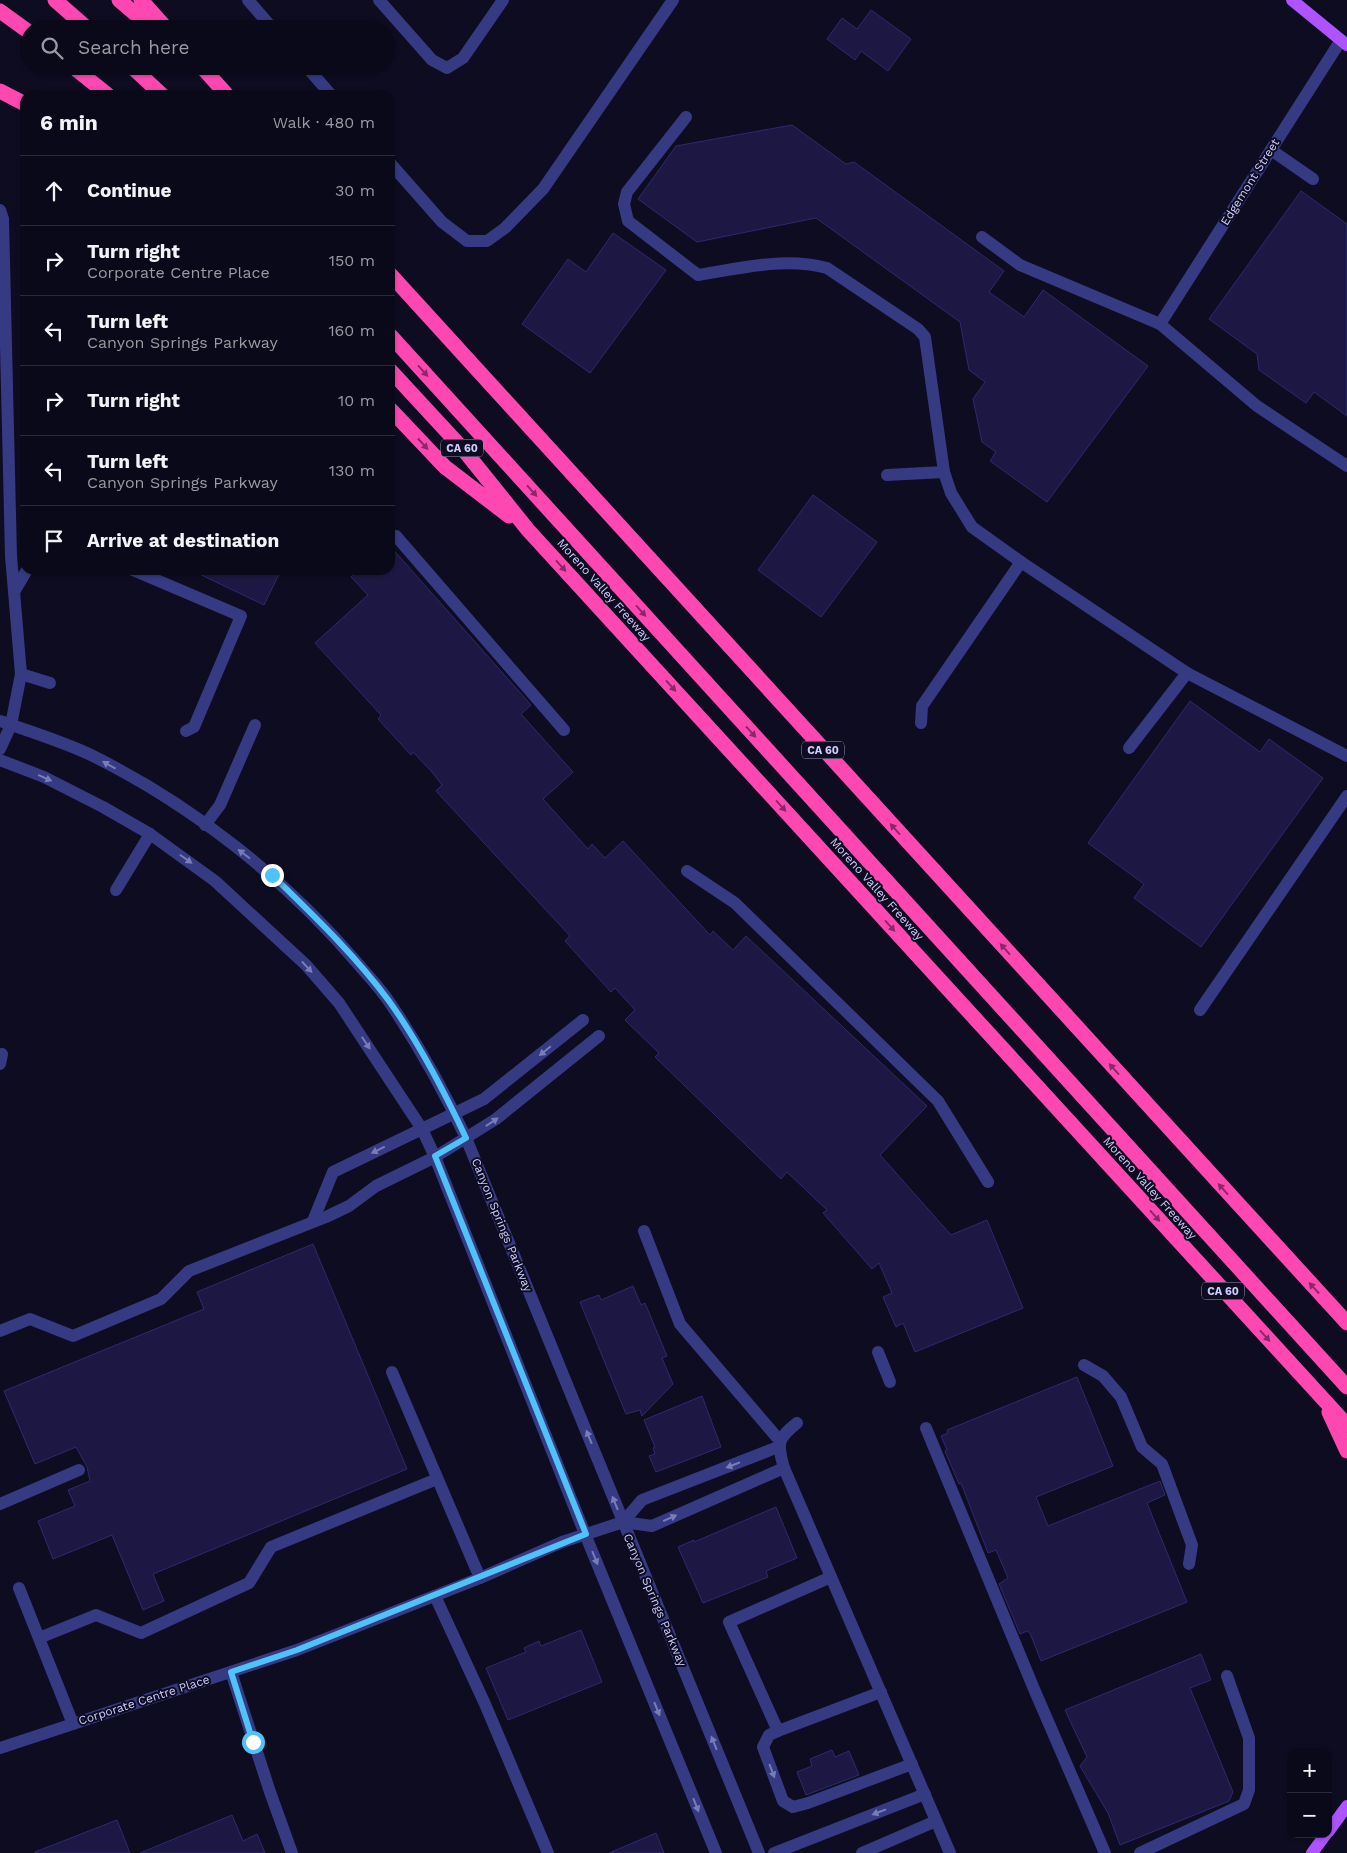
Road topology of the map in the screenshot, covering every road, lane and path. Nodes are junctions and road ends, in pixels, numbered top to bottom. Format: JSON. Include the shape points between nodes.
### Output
{"nodes":[{"id":1,"x":55,"y":0,"type":"edge"},
{"id":2,"x":119,"y":0,"type":"edge"},
{"id":3,"x":140,"y":0,"type":"edge"},
{"id":4,"x":248,"y":0,"type":"edge"},
{"id":5,"x":378,"y":0,"type":"edge"},
{"id":6,"x":502,"y":0,"type":"edge"},
{"id":7,"x":673,"y":0,"type":"edge"},
{"id":8,"x":1292,"y":0,"type":"edge"},
{"id":9,"x":0,"y":11,"type":"edge"},
{"id":10,"x":78,"y":20,"type":"edge"},
{"id":11,"x":142,"y":20,"type":"edge"},
{"id":12,"x":159,"y":20,"type":"edge"},
{"id":13,"x":265,"y":20,"type":"edge"},
{"id":14,"x":20,"y":25,"type":"edge"},
{"id":15,"x":1344,"y":43,"type":"edge"},
{"id":16,"x":83,"y":75,"type":"edge"},
{"id":17,"x":141,"y":75,"type":"edge"},
{"id":18,"x":206,"y":75,"type":"edge"},
{"id":19,"x":209,"y":75,"type":"edge"},
{"id":20,"x":314,"y":75,"type":"edge"},
{"id":21,"x":102,"y":90,"type":"edge"},
{"id":22,"x":157,"y":90,"type":"edge"},
{"id":23,"x":223,"y":90,"type":"edge"},
{"id":24,"x":223,"y":90,"type":"edge"},
{"id":25,"x":327,"y":90,"type":"edge"},
{"id":26,"x":0,"y":91,"type":"edge"},
{"id":27,"x":20,"y":101,"type":"edge"},
{"id":28,"x":686,"y":117,"type":"dead end"},
{"id":29,"x":1271,"y":150,"type":"junction"},
{"id":30,"x":395,"y":169,"type":"edge"},
{"id":31,"x":1312,"y":179,"type":"dead end"},
{"id":32,"x":0,"y":210,"type":"edge"},
{"id":33,"x":982,"y":237,"type":"dead end"},
{"id":34,"x":395,"y":279,"type":"edge"},
{"id":35,"x":1160,"y":324,"type":"junction"},
{"id":36,"x":395,"y":340,"type":"edge"},
{"id":37,"x":395,"y":375,"type":"edge"},
{"id":38,"x":395,"y":414,"type":"edge"},
{"id":39,"x":1347,"y":466,"type":"edge"},
{"id":40,"x":944,"y":472,"type":"junction"},
{"id":41,"x":887,"y":475,"type":"dead end"},
{"id":42,"x":528,"y":530,"type":"junction"},
{"id":43,"x":396,"y":536,"type":"dead end"},
{"id":44,"x":1021,"y":562,"type":"junction"},
{"id":45,"x":24,"y":575,"type":"edge"},
{"id":46,"x":145,"y":575,"type":"edge"},
{"id":47,"x":14,"y":592,"type":"junction"},
{"id":48,"x":1187,"y":673,"type":"junction"},
{"id":49,"x":21,"y":674,"type":"junction"},
{"id":50,"x":50,"y":683,"type":"dead end"},
{"id":51,"x":5,"y":723,"type":"edge"},
{"id":52,"x":921,"y":723,"type":"dead end"},
{"id":53,"x":255,"y":725,"type":"dead end"},
{"id":54,"x":564,"y":730,"type":"dead end"},
{"id":55,"x":186,"y":731,"type":"dead end"},
{"id":56,"x":0,"y":748,"type":"edge"},
{"id":57,"x":1129,"y":748,"type":"dead end"},
{"id":58,"x":1347,"y":756,"type":"edge"},
{"id":59,"x":0,"y":760,"type":"edge"},
{"id":60,"x":1347,"y":796,"type":"edge"},
{"id":61,"x":205,"y":825,"type":"junction"},
{"id":62,"x":150,"y":834,"type":"junction"},
{"id":63,"x":687,"y":871,"type":"dead end"},
{"id":64,"x":116,"y":890,"type":"dead end"},
{"id":65,"x":1200,"y":1010,"type":"dead end"},
{"id":66,"x":583,"y":1020,"type":"dead end"},
{"id":67,"x":599,"y":1036,"type":"dead end"},
{"id":68,"x":455,"y":1113,"type":"junction"},
{"id":69,"x":422,"y":1129,"type":"junction"},
{"id":70,"x":466,"y":1138,"type":"junction"},
{"id":71,"x":435,"y":1156,"type":"junction"},
{"id":72,"x":988,"y":1182,"type":"dead end"},
{"id":73,"x":313,"y":1221,"type":"junction"},
{"id":74,"x":644,"y":1231,"type":"dead end"},
{"id":75,"x":1347,"y":1324,"type":"edge"},
{"id":76,"x":0,"y":1331,"type":"edge"},
{"id":77,"x":878,"y":1352,"type":"dead end"},
{"id":78,"x":1084,"y":1365,"type":"dead end"},
{"id":79,"x":392,"y":1372,"type":"dead end"},
{"id":80,"x":890,"y":1382,"type":"dead end"},
{"id":81,"x":1347,"y":1387,"type":"edge"},
{"id":82,"x":1325,"y":1402,"type":"junction"},
{"id":83,"x":797,"y":1422,"type":"dead end"},
{"id":84,"x":1347,"y":1425,"type":"edge"},
{"id":85,"x":926,"y":1428,"type":"dead end"},
{"id":86,"x":779,"y":1444,"type":"junction"},
{"id":87,"x":1347,"y":1451,"type":"edge"},
{"id":88,"x":784,"y":1468,"type":"junction"},
{"id":89,"x":79,"y":1470,"type":"dead end"},
{"id":90,"x":437,"y":1479,"type":"junction"},
{"id":91,"x":0,"y":1504,"type":"edge"},
{"id":92,"x":623,"y":1522,"type":"junction"},
{"id":93,"x":586,"y":1534,"type":"junction"},
{"id":94,"x":1188,"y":1564,"type":"dead end"},
{"id":95,"x":831,"y":1577,"type":"junction"},
{"id":96,"x":480,"y":1578,"type":"junction"},
{"id":97,"x":20,"y":1588,"type":"dead end"},
{"id":98,"x":435,"y":1596,"type":"junction"},
{"id":99,"x":39,"y":1638,"type":"junction"},
{"id":100,"x":231,"y":1672,"type":"junction"},
{"id":101,"x":1227,"y":1676,"type":"dead end"},
{"id":102,"x":880,"y":1692,"type":"junction"},
{"id":103,"x":73,"y":1724,"type":"junction"},
{"id":104,"x":778,"y":1731,"type":"junction"},
{"id":105,"x":0,"y":1748,"type":"edge"},
{"id":106,"x":912,"y":1764,"type":"junction"},
{"id":107,"x":925,"y":1794,"type":"junction"},
{"id":108,"x":1347,"y":1806,"type":"edge"},
{"id":109,"x":936,"y":1821,"type":"junction"},
{"id":110,"x":1332,"y":1826,"type":"edge"},
{"id":111,"x":1323,"y":1838,"type":"edge"},
{"id":112,"x":292,"y":1853,"type":"edge"},
{"id":113,"x":548,"y":1853,"type":"edge"},
{"id":114,"x":716,"y":1853,"type":"edge"},
{"id":115,"x":759,"y":1853,"type":"edge"},
{"id":116,"x":774,"y":1853,"type":"edge"},
{"id":117,"x":862,"y":1853,"type":"edge"},
{"id":118,"x":950,"y":1853,"type":"edge"},
{"id":119,"x":1105,"y":1853,"type":"edge"},
{"id":120,"x":1140,"y":1853,"type":"edge"},
{"id":121,"x":1312,"y":1853,"type":"edge"}],
"edges":[{"from":1,"to":10,"type":"highway"},
{"from":2,"to":11,"type":"highway"},
{"from":3,"to":12,"type":"highway"},
{"from":4,"to":13,"type":"street"},
{"from":5,"to":6,"type":"street","via":[[432,60],[447,68],[463,58]]},
{"from":7,"to":30,"type":"street","via":[[543,189],[505,228],[487,241],[467,241],[442,222]]},
{"from":8,"to":15,"type":"main road"},
{"from":9,"to":14,"type":"highway"},
{"from":15,"to":29,"type":"street","name":"Edgemont Street"},
{"from":16,"to":21,"type":"highway"},
{"from":17,"to":22,"type":"highway"},
{"from":18,"to":23,"type":"highway"},
{"from":19,"to":24,"type":"highway"},
{"from":20,"to":25,"type":"street"},
{"from":26,"to":27,"type":"highway"},
{"from":28,"to":40,"type":"street","via":[[627,192],[624,204],[628,221],[698,275],[790,261],[816,265],[827,268],[918,329],[924,337]]},
{"from":29,"to":31,"type":"street"},
{"from":29,"to":35,"type":"street","name":"Edgemont Street"},
{"from":32,"to":47,"type":"street","via":[[3,219]]},
{"from":33,"to":35,"type":"street","via":[[1020,265]]},
{"from":75,"to":34,"type":"highway","number":"CA 60","one_way":true},
{"from":35,"to":39,"type":"street","via":[[1257,406]]},
{"from":36,"to":81,"type":"highway","one_way":true},
{"from":37,"to":42,"type":"highway","name":"Moreno Valley Freeway","number":"CA 60","via":[[463,449]]},
{"from":38,"to":42,"type":"highway","one_way":true,"via":[[444,467]]},
{"from":40,"to":41,"type":"street"},
{"from":40,"to":44,"type":"street","via":[[950,493],[972,527]]},
{"from":42,"to":82,"type":"highway","name":"Moreno Valley Freeway","number":"CA 60","one_way":true},
{"from":43,"to":54,"type":"street"},
{"from":44,"to":48,"type":"street"},
{"from":44,"to":52,"type":"street","via":[[922,706]]},
{"from":45,"to":47,"type":"street"},
{"from":46,"to":55,"type":"street","via":[[241,616],[194,727]]},
{"from":47,"to":49,"type":"street"},
{"from":48,"to":57,"type":"street"},
{"from":48,"to":58,"type":"street"},
{"from":49,"to":50,"type":"street"},
{"from":49,"to":51,"type":"street"},
{"from":51,"to":56,"type":"street"},
{"from":61,"to":51,"type":"street","name":"Canyon Springs Parkway","one_way":true,"via":[[159,792],[88,754]]},
{"from":53,"to":61,"type":"street","via":[[220,805]]},
{"from":59,"to":62,"type":"street","one_way":true,"via":[[44,777]]},
{"from":60,"to":65,"type":"street"},
{"from":68,"to":61,"type":"street","name":"Canyon Springs Parkway","one_way":true,"via":[[442,1085],[389,1001],[334,936],[272,875]]},
{"from":62,"to":64,"type":"street"},
{"from":62,"to":69,"type":"street","one_way":true,"via":[[215,881],[306,965],[339,1003]]},
{"from":63,"to":72,"type":"street","via":[[735,903],[938,1101]]},
{"from":66,"to":68,"type":"street","one_way":true,"via":[[484,1099]]},
{"from":70,"to":67,"type":"street","one_way":true,"via":[[496,1119]]},
{"from":68,"to":69,"type":"street"},
{"from":68,"to":70,"type":"street","name":"Canyon Springs Parkway"},
{"from":69,"to":71,"type":"street"},
{"from":69,"to":73,"type":"street","one_way":true,"via":[[333,1172]]},
{"from":70,"to":71,"type":"street"},
{"from":92,"to":70,"type":"street","name":"Canyon Springs Parkway","one_way":true},
{"from":71,"to":73,"type":"street","via":[[376,1186],[349,1206]]},
{"from":71,"to":93,"type":"street"},
{"from":73,"to":76,"type":"street","via":[[189,1271],[161,1299],[73,1336],[30,1319]]},
{"from":74,"to":86,"type":"street","via":[[680,1324]]},
{"from":77,"to":80,"type":"street"},
{"from":78,"to":94,"type":"street","via":[[1103,1376],[1121,1396],[1142,1448],[1162,1464],[1192,1545]]},
{"from":79,"to":90,"type":"street"},
{"from":82,"to":84,"type":"highway","name":"Moreno Valley Freeway","number":"CA 60"},
{"from":82,"to":87,"type":"highway"},
{"from":83,"to":86,"type":"street","via":[[782,1435]]},
{"from":85,"to":119,"type":"street"},
{"from":86,"to":88,"type":"street"},
{"from":86,"to":92,"type":"street","one_way":true,"via":[[642,1500]]},
{"from":92,"to":88,"type":"street","one_way":true,"via":[[652,1526]]},
{"from":88,"to":95,"type":"street"},
{"from":89,"to":91,"type":"street"},
{"from":90,"to":96,"type":"street"},
{"from":90,"to":99,"type":"street","via":[[271,1548],[249,1584],[141,1633],[96,1616]]},
{"from":92,"to":93,"type":"street","name":"Corporate Centre Place"},
{"from":115,"to":92,"type":"street","name":"Canyon Springs Parkway","one_way":true},
{"from":93,"to":96,"type":"street","name":"Corporate Centre Place"},
{"from":93,"to":114,"type":"street","one_way":true},
{"from":95,"to":102,"type":"street"},
{"from":95,"to":104,"type":"street","via":[[729,1622]]},
{"from":96,"to":98,"type":"street","name":"Corporate Centre Place"},
{"from":97,"to":99,"type":"street"},
{"from":98,"to":100,"type":"street","name":"Corporate Centre Place"},
{"from":98,"to":113,"type":"street"},
{"from":99,"to":103,"type":"street"},
{"from":100,"to":103,"type":"street","name":"Corporate Centre Place"},
{"from":100,"to":112,"type":"street"},
{"from":101,"to":120,"type":"street","via":[[1249,1738],[1249,1790],[1244,1804]]},
{"from":102,"to":104,"type":"street"},
{"from":102,"to":106,"type":"street"},
{"from":103,"to":105,"type":"street","name":"Corporate Centre Place"},
{"from":104,"to":106,"type":"street","one_way":true,"via":[[769,1735],[763,1747],[783,1801],[793,1806]]},
{"from":106,"to":107,"type":"street"},
{"from":107,"to":109,"type":"street"},
{"from":107,"to":116,"type":"street","one_way":true},
{"from":108,"to":110,"type":"main road"},
{"from":109,"to":117,"type":"street"},
{"from":109,"to":118,"type":"street"},
{"from":111,"to":121,"type":"main road"}]}
